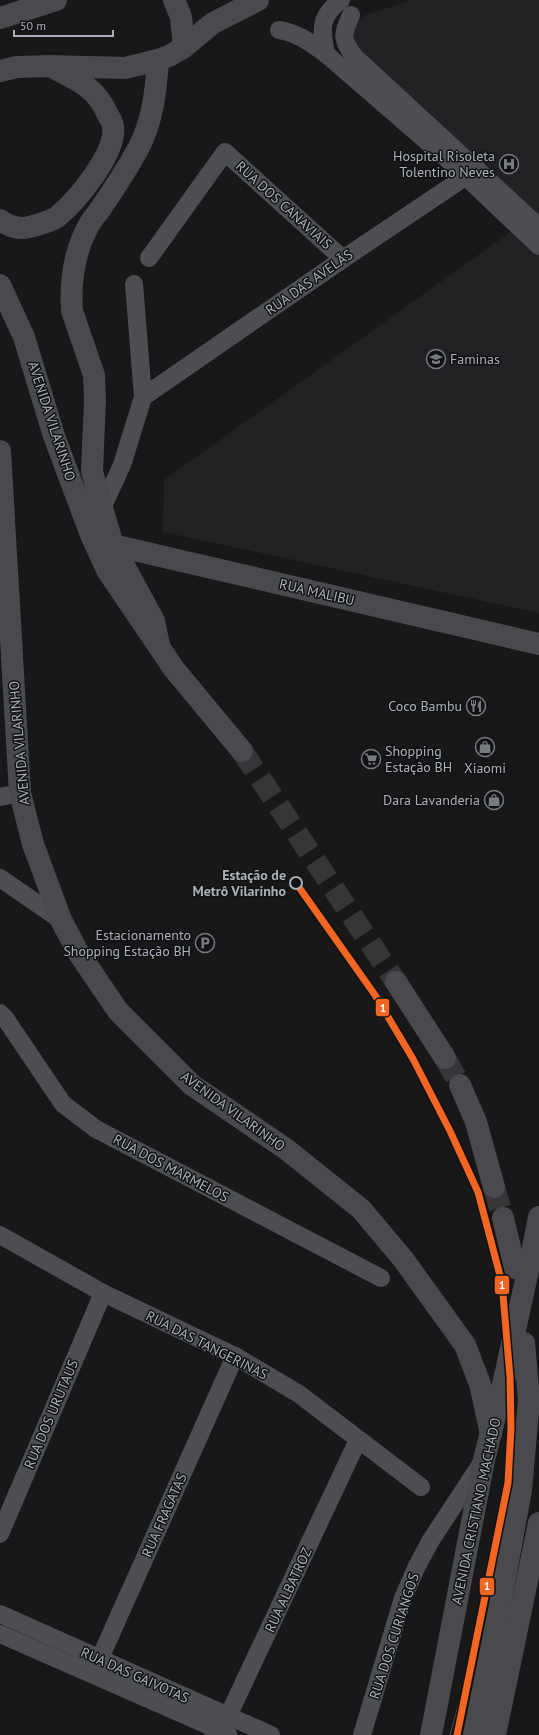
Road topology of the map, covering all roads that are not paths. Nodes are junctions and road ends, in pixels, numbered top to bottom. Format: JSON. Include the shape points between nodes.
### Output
{"nodes":[{"id":1,"x":56,"y":0,"type":"edge"},
{"id":2,"x":174,"y":0,"type":"edge"},
{"id":3,"x":258,"y":0,"type":"edge"},
{"id":4,"x":346,"y":7,"type":"edge"},
{"id":5,"x":0,"y":18,"type":"edge"},
{"id":6,"x":279,"y":30,"type":"dead end"},
{"id":7,"x":184,"y":47,"type":"junction"},
{"id":8,"x":326,"y":54,"type":"junction"},
{"id":9,"x":158,"y":60,"type":"junction"},
{"id":10,"x":50,"y":66,"type":"junction"},
{"id":11,"x":0,"y":71,"type":"edge"},
{"id":12,"x":471,"y":173,"type":"junction"},
{"id":13,"x":0,"y":220,"type":"edge"},
{"id":14,"x":539,"y":227,"type":"edge"},
{"id":15,"x":539,"y":246,"type":"edge"},
{"id":16,"x":149,"y":258,"type":"dead end"},
{"id":17,"x":343,"y":259,"type":"junction"},
{"id":18,"x":134,"y":284,"type":"dead end"},
{"id":19,"x":0,"y":285,"type":"edge"},
{"id":20,"x":143,"y":397,"type":"junction"},
{"id":21,"x":1,"y":461,"type":"edge"},
{"id":22,"x":2,"y":494,"type":"edge"},
{"id":23,"x":102,"y":508,"type":"junction"},
{"id":24,"x":104,"y":543,"type":"junction"},
{"id":25,"x":539,"y":644,"type":"edge"},
{"id":26,"x":6,"y":652,"type":"edge"},
{"id":27,"x":242,"y":752,"type":"tunnel mouth"},
{"id":28,"x":10,"y":795,"type":"edge"},
{"id":29,"x":0,"y":878,"type":"edge"},
{"id":30,"x":61,"y":920,"type":"junction"},
{"id":31,"x":396,"y":982,"type":"tunnel mouth"},
{"id":32,"x":0,"y":1013,"type":"edge"},
{"id":33,"x":445,"y":1058,"type":"tunnel mouth"},
{"id":34,"x":460,"y":1085,"type":"tunnel mouth"},
{"id":35,"x":494,"y":1187,"type":"tunnel mouth"},
{"id":36,"x":503,"y":1218,"type":"tunnel mouth"},
{"id":37,"x":537,"y":1227,"type":"edge"},
{"id":38,"x":0,"y":1235,"type":"edge"},
{"id":39,"x":515,"y":1268,"type":"dead end"},
{"id":40,"x":381,"y":1278,"type":"dead end"},
{"id":41,"x":103,"y":1293,"type":"junction"},
{"id":42,"x":524,"y":1343,"type":"dead end"},
{"id":43,"x":235,"y":1356,"type":"junction"},
{"id":44,"x":490,"y":1434,"type":"junction"},
{"id":45,"x":358,"y":1440,"type":"junction"},
{"id":46,"x":484,"y":1460,"type":"junction"},
{"id":47,"x":421,"y":1487,"type":"dead end"},
{"id":48,"x":539,"y":1523,"type":"edge"},
{"id":49,"x":0,"y":1534,"type":"edge"},
{"id":50,"x":0,"y":1614,"type":"edge"},
{"id":51,"x":0,"y":1634,"type":"edge"},
{"id":52,"x":96,"y":1666,"type":"junction"},
{"id":53,"x":223,"y":1729,"type":"edge"},
{"id":54,"x":271,"y":1735,"type":"edge"},
{"id":55,"x":362,"y":1735,"type":"edge"},
{"id":56,"x":431,"y":1735,"type":"edge"},
{"id":57,"x":474,"y":1735,"type":"edge"},
{"id":58,"x":495,"y":1735,"type":"edge"}],
"edges":[{"from":1,"to":5,"type":"highway"},
{"from":2,"to":7,"type":"highway","via":[[181,16]]},
{"from":3,"to":7,"type":"highway","via":[[213,23]]},
{"from":4,"to":8,"type":"street","via":[[330,9],[324,21],[322,33]]},
{"from":4,"to":12,"type":"street","via":[[345,45]]},
{"from":6,"to":8,"type":"street","via":[[292,32],[306,39]]},
{"from":7,"to":9,"type":"highway"},
{"from":8,"to":12,"type":"street","via":[[446,158]]},
{"from":9,"to":10,"type":"highway","via":[[125,68]]},
{"from":9,"to":23,"type":"highway","via":[[156,94],[148,126],[138,148],[90,223],[72,274],[72,311],[94,375],[92,470]]},
{"from":10,"to":11,"type":"highway","via":[[17,67]]},
{"from":10,"to":13,"type":"highway","via":[[84,84],[102,100],[113,126],[112,144],[90,180],[56,217],[23,228],[11,227]]},
{"from":12,"to":14,"type":"street"},
{"from":12,"to":15,"type":"street"},
{"from":12,"to":17,"type":"street","name":"RUA DAS AVELÃS"},
{"from":16,"to":17,"type":"street","name":"RUA DOS CANAVIAIS","via":[[225,152]]},
{"from":17,"to":20,"type":"street","name":"RUA DAS AVELÃS"},
{"from":18,"to":20,"type":"street"},
{"from":19,"to":24,"type":"highway","name":"AVENIDA VILARINHO","via":[[24,337],[54,436]]},
{"from":20,"to":23,"type":"street","via":[[122,465]]},
{"from":21,"to":22,"type":"highway","name":"AVENIDA VILARINHO"},
{"from":22,"to":26,"type":"highway","name":"AVENIDA VILARINHO"},
{"from":23,"to":24,"type":"highway"},
{"from":24,"to":25,"type":"highway","name":"RUA MALIBU"},
{"from":24,"to":27,"type":"highway","via":[[154,620],[159,645],[174,669]]},
{"from":26,"to":28,"type":"highway","name":"AVENIDA VILARINHO"},
{"from":28,"to":30,"type":"highway","name":"AVENIDA VILARINHO","via":[[33,844]]},
{"from":29,"to":30,"type":"street"},
{"from":30,"to":44,"type":"highway","name":"AVENIDA VILARINHO","via":[[78,952],[118,1011],[177,1071],[192,1085],[286,1149],[361,1209],[403,1259],[465,1345],[480,1384]]},
{"from":31,"to":33,"type":"highway"},
{"from":32,"to":40,"type":"street","name":"RUA DOS MARMELOS","via":[[63,1104],[96,1128]]},
{"from":34,"to":35,"type":"highway","via":[[476,1122]]},
{"from":36,"to":39,"type":"highway"},
{"from":37,"to":44,"type":"highway","name":"AVENIDA CRISTIANO MACHADO","bridge":true},
{"from":38,"to":41,"type":"street","name":"RUA DAS TANGERINAS"},
{"from":41,"to":43,"type":"street","name":"RUA DAS TANGERINAS"},
{"from":41,"to":49,"type":"street","name":"RUA DOS URUTAUS"},
{"from":42,"to":57,"type":"highway","via":[[529,1400],[521,1490]]},
{"from":43,"to":45,"type":"street","name":"RUA DAS TANGERINAS","via":[[299,1394]]},
{"from":43,"to":52,"type":"street","name":"RUA FRAGATAS"},
{"from":44,"to":46,"type":"highway","name":"AVENIDA CRISTIANO MACHADO"},
{"from":45,"to":47,"type":"street","name":"RUA DAS TANGERINAS"},
{"from":45,"to":53,"type":"street","name":"RUA ALBATROZ"},
{"from":46,"to":55,"type":"street","name":"RUA DOS CURIANGOS","via":[[431,1540],[416,1568],[403,1598]]},
{"from":46,"to":56,"type":"highway","name":"AVENIDA CRISTIANO MACHADO"},
{"from":48,"to":58,"type":"highway"},
{"from":50,"to":52,"type":"street","name":"RUA DAS GAIVOTAS"},
{"from":51,"to":52,"type":"street","name":"RUA DAS GAIVOTAS"},
{"from":52,"to":53,"type":"street","name":"RUA DAS GAIVOTAS"},
{"from":53,"to":54,"type":"street","name":"RUA DAS GAIVOTAS"}]}
